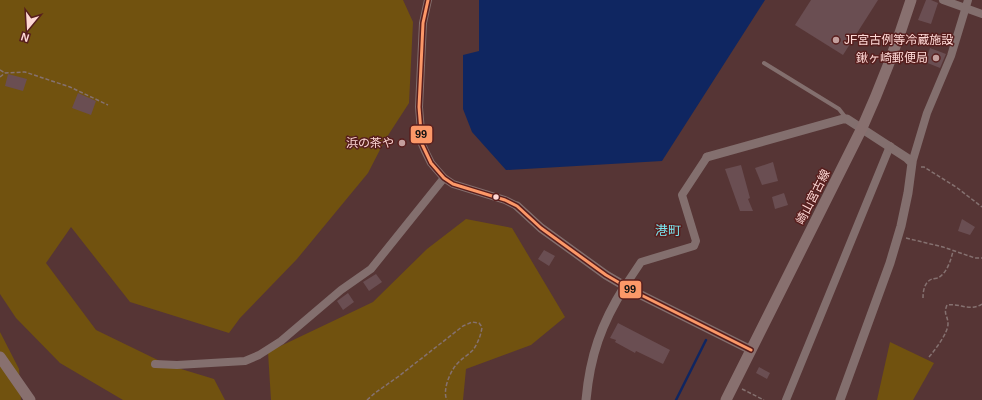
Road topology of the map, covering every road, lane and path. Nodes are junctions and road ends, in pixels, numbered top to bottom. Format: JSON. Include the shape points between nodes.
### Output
{"nodes":[{"id":1,"x":428,"y":0,"type":"edge"},
{"id":2,"x":911,"y":0,"type":"edge"},
{"id":3,"x":943,"y":0,"type":"edge"},
{"id":4,"x":968,"y":0,"type":"edge"},
{"id":5,"x":966,"y":8,"type":"junction"},
{"id":6,"x":982,"y":14,"type":"edge"},
{"id":7,"x":764,"y":63,"type":"dead end"},
{"id":8,"x":0,"y":70,"type":"edge"},
{"id":9,"x":5,"y":73,"type":"junction"},
{"id":10,"x":0,"y":77,"type":"edge"},
{"id":11,"x":108,"y":104,"type":"dead end"},
{"id":12,"x":847,"y":119,"type":"junction"},
{"id":13,"x":862,"y":128,"type":"junction"},
{"id":14,"x":890,"y":146,"type":"junction"},
{"id":15,"x":707,"y":156,"type":"joint"},
{"id":16,"x":912,"y":165,"type":"junction"},
{"id":17,"x":444,"y":178,"type":"junction"},
{"id":18,"x":517,"y":206,"type":"joint"},
{"id":19,"x":982,"y":207,"type":"edge"},
{"id":20,"x":898,"y":237,"type":"junction"},
{"id":21,"x":953,"y":250,"type":"junction"},
{"id":22,"x":982,"y":258,"type":"edge"},
{"id":23,"x":625,"y":286,"type":"junction"},
{"id":24,"x":923,"y":298,"type":"dead end"},
{"id":25,"x":982,"y":304,"type":"edge"},
{"id":26,"x":751,"y":350,"type":"junction"},
{"id":27,"x":0,"y":357,"type":"edge"},
{"id":28,"x":929,"y":357,"type":"dead end"},
{"id":29,"x":155,"y":364,"type":"dead end"},
{"id":30,"x":740,"y":388,"type":"dead end"},
{"id":31,"x":30,"y":400,"type":"edge"},
{"id":32,"x":367,"y":400,"type":"edge"},
{"id":33,"x":447,"y":400,"type":"edge"},
{"id":34,"x":586,"y":400,"type":"edge"},
{"id":35,"x":726,"y":400,"type":"edge"},
{"id":36,"x":764,"y":400,"type":"edge"},
{"id":37,"x":786,"y":400,"type":"edge"},
{"id":38,"x":840,"y":400,"type":"edge"}],
"edges":[{"from":1,"to":17,"type":"street","via":[[423,23],[419,107],[422,144],[431,164]]},
{"from":2,"to":13,"type":"main road","name":"崎山宮古線","via":[[892,58]]},
{"from":3,"to":5,"type":"street"},
{"from":4,"to":5,"type":"street"},
{"from":5,"to":6,"type":"street"},
{"from":5,"to":16,"type":"street","via":[[927,113]]},
{"from":7,"to":12,"type":"lane","via":[[839,109]]},
{"from":8,"to":9,"type":"path"},
{"from":9,"to":10,"type":"path"},
{"from":9,"to":11,"type":"path","via":[[25,72]]},
{"from":12,"to":13,"type":"street"},
{"from":12,"to":15,"type":"street"},
{"from":13,"to":14,"type":"street"},
{"from":13,"to":26,"type":"main road","name":"崎山宮古線"},
{"from":14,"to":16,"type":"street","via":[[907,158]]},
{"from":14,"to":37,"type":"street"},
{"from":15,"to":23,"type":"street","via":[[682,196],[696,241],[694,246],[641,262]]},
{"from":16,"to":19,"type":"path","via":[[924,167]]},
{"from":16,"to":20,"type":"street"},
{"from":17,"to":18,"type":"street","via":[[453,184]]},
{"from":17,"to":29,"type":"street","via":[[370,269],[281,341],[245,361]]},
{"from":18,"to":23,"type":"street","via":[[541,228]]},
{"from":20,"to":21,"type":"path"},
{"from":20,"to":38,"type":"street"},
{"from":21,"to":22,"type":"path"},
{"from":21,"to":24,"type":"path","via":[[947,268],[925,286]]},
{"from":23,"to":26,"type":"street"},
{"from":23,"to":34,"type":"street","via":[[601,330],[591,362]]},
{"from":25,"to":28,"type":"path","via":[[973,308],[957,304],[947,305],[944,311],[947,328],[937,348]]},
{"from":26,"to":35,"type":"main road","name":"崎山宮古線"},
{"from":27,"to":31,"type":"main road"},
{"from":30,"to":36,"type":"path"},
{"from":32,"to":33,"type":"path","via":[[463,326],[472,322],[479,323],[482,327],[480,337],[473,350],[453,370],[446,391]]}]}
